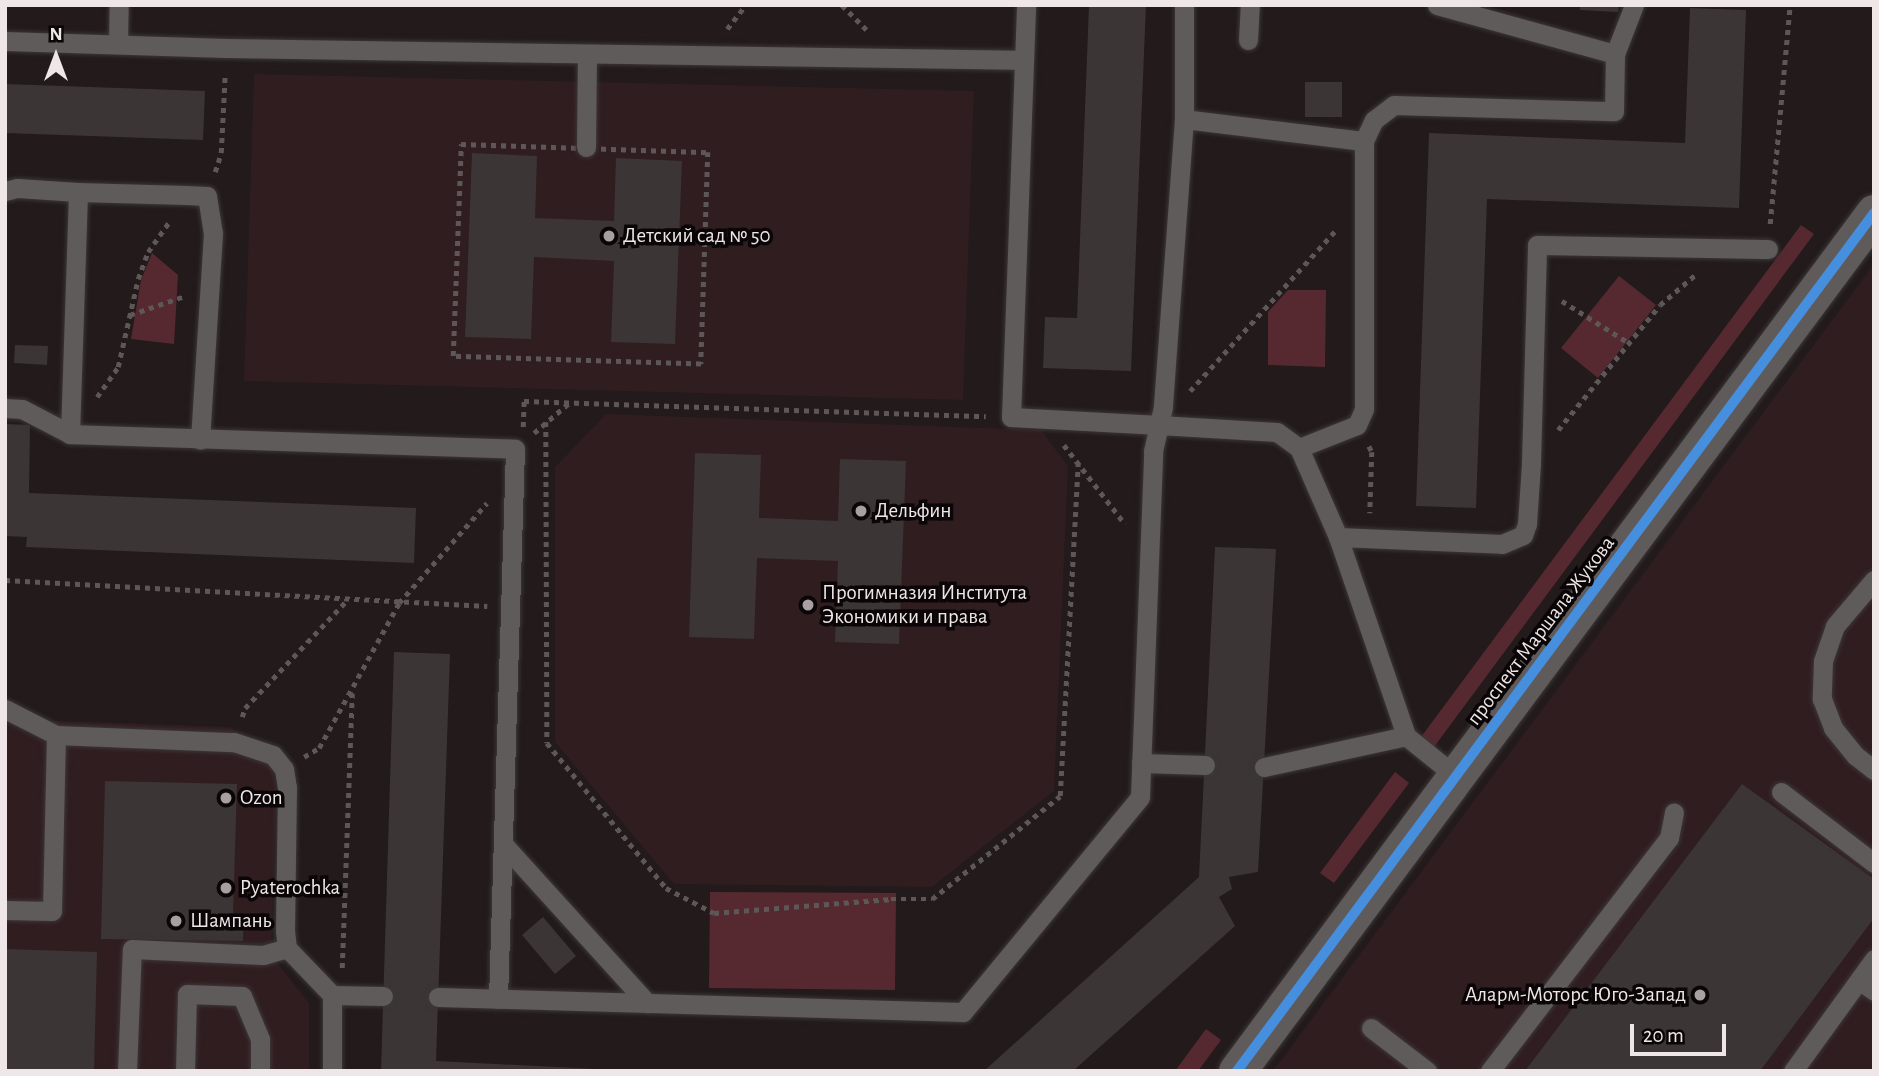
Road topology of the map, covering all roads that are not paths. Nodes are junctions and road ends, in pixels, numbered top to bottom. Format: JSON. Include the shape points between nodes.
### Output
{"nodes":[{"id":1,"x":119,"y":5,"type":"edge"},
{"id":2,"x":1026,"y":5,"type":"edge"},
{"id":3,"x":1184,"y":5,"type":"edge"},
{"id":4,"x":1250,"y":5,"type":"edge"},
{"id":5,"x":1437,"y":5,"type":"edge"},
{"id":6,"x":1634,"y":5,"type":"edge"},
{"id":7,"x":1248,"y":40,"type":"dead end"},
{"id":8,"x":5,"y":41,"type":"edge"},
{"id":9,"x":118,"y":44,"type":"junction"},
{"id":10,"x":587,"y":54,"type":"junction"},
{"id":11,"x":1615,"y":54,"type":"junction"},
{"id":12,"x":1024,"y":60,"type":"junction"},
{"id":13,"x":1184,"y":119,"type":"junction"},
{"id":14,"x":1364,"y":141,"type":"junction"},
{"id":15,"x":586,"y":148,"type":"road end"},
{"id":16,"x":5,"y":191,"type":"edge"},
{"id":17,"x":78,"y":192,"type":"junction"},
{"id":18,"x":1874,"y":213,"type":"edge"},
{"id":19,"x":1768,"y":249,"type":"road end"},
{"id":20,"x":5,"y":408,"type":"edge"},
{"id":21,"x":1159,"y":425,"type":"junction"},
{"id":22,"x":70,"y":434,"type":"junction"},
{"id":23,"x":200,"y":440,"type":"junction"},
{"id":24,"x":1299,"y":448,"type":"junction"},
{"id":25,"x":1338,"y":537,"type":"junction"},
{"id":26,"x":1874,"y":580,"type":"edge"},
{"id":27,"x":9,"y":717,"type":"edge"},
{"id":28,"x":56,"y":735,"type":"junction"},
{"id":29,"x":1406,"y":736,"type":"junction"},
{"id":30,"x":1141,"y":763,"type":"junction"},
{"id":31,"x":1205,"y":765,"type":"dead end"},
{"id":32,"x":1265,"y":766,"type":"dead end"},
{"id":33,"x":1874,"y":770,"type":"edge"},
{"id":34,"x":1457,"y":777,"type":"junction"},
{"id":35,"x":1781,"y":792,"type":"dead end"},
{"id":36,"x":1674,"y":812,"type":"dead end"},
{"id":37,"x":503,"y":844,"type":"junction"},
{"id":38,"x":1874,"y":863,"type":"edge"},
{"id":39,"x":5,"y":910,"type":"edge"},
{"id":40,"x":287,"y":948,"type":"junction"},
{"id":41,"x":1874,"y":959,"type":"edge"},
{"id":42,"x":1866,"y":985,"type":"edge"},
{"id":43,"x":332,"y":995,"type":"junction"},
{"id":44,"x":383,"y":996,"type":"dead end"},
{"id":45,"x":438,"y":997,"type":"dead end"},
{"id":46,"x":498,"y":999,"type":"junction"},
{"id":47,"x":647,"y":1003,"type":"junction"},
{"id":48,"x":1371,"y":1028,"type":"dead end"},
{"id":49,"x":127,"y":1071,"type":"edge"},
{"id":50,"x":185,"y":1071,"type":"edge"},
{"id":51,"x":260,"y":1071,"type":"edge"},
{"id":52,"x":332,"y":1071,"type":"edge"},
{"id":53,"x":1237,"y":1071,"type":"edge"},
{"id":54,"x":1427,"y":1071,"type":"edge"},
{"id":55,"x":1490,"y":1071,"type":"edge"},
{"id":56,"x":1793,"y":1071,"type":"edge"}],
"edges":[{"from":1,"to":9,"type":"lane"},
{"from":2,"to":12,"type":"lane"},
{"from":3,"to":13,"type":"lane"},
{"from":4,"to":7,"type":"lane"},
{"from":5,"to":11,"type":"lane"},
{"from":6,"to":11,"type":"lane"},
{"from":8,"to":9,"type":"lane"},
{"from":9,"to":10,"type":"lane"},
{"from":10,"to":12,"type":"lane"},
{"from":10,"to":15,"type":"lane"},
{"from":11,"to":14,"type":"lane","via":[[1614,111],[1394,105],[1374,120]]},
{"from":12,"to":21,"type":"lane","via":[[1011,417]]},
{"from":13,"to":14,"type":"lane"},
{"from":13,"to":21,"type":"lane"},
{"from":14,"to":24,"type":"lane","via":[[1364,409],[1357,425]]},
{"from":16,"to":17,"type":"lane"},
{"from":17,"to":22,"type":"lane"},
{"from":17,"to":23,"type":"lane","via":[[207,196],[212,233]]},
{"from":18,"to":34,"type":"street","name":"проспект Маршала Жукова"},
{"from":19,"to":25,"type":"lane","via":[[1537,245],[1531,463],[1523,535],[1502,544]]},
{"from":20,"to":22,"type":"lane","via":[[22,409]]},
{"from":21,"to":24,"type":"lane","via":[[1277,432]]},
{"from":21,"to":30,"type":"lane","via":[[1153,450]]},
{"from":22,"to":23,"type":"lane"},
{"from":23,"to":37,"type":"lane","via":[[515,449]]},
{"from":24,"to":25,"type":"lane"},
{"from":25,"to":29,"type":"lane"},
{"from":26,"to":33,"type":"lane","via":[[1835,626],[1823,661],[1822,699],[1833,728]]},
{"from":27,"to":28,"type":"lane"},
{"from":28,"to":39,"type":"lane","via":[[52,911]]},
{"from":28,"to":40,"type":"lane","via":[[234,742],[273,755],[284,769]]},
{"from":29,"to":32,"type":"lane"},
{"from":29,"to":34,"type":"lane"},
{"from":30,"to":31,"type":"lane"},
{"from":30,"to":47,"type":"lane","via":[[1140,797],[963,1012]]},
{"from":34,"to":53,"type":"street","name":"проспект Маршала Жукова"},
{"from":35,"to":38,"type":"lane"},
{"from":36,"to":55,"type":"lane","via":[[1669,838]]},
{"from":37,"to":46,"type":"lane"},
{"from":37,"to":47,"type":"lane"},
{"from":40,"to":43,"type":"lane"},
{"from":40,"to":49,"type":"lane","via":[[263,955],[132,949]]},
{"from":41,"to":42,"type":"lane"},
{"from":42,"to":56,"type":"lane"},
{"from":43,"to":44,"type":"lane"},
{"from":43,"to":52,"type":"lane"},
{"from":45,"to":46,"type":"lane"},
{"from":46,"to":47,"type":"lane"},
{"from":48,"to":54,"type":"lane"},
{"from":50,"to":51,"type":"lane","via":[[187,993],[242,996],[260,1039]]}]}
